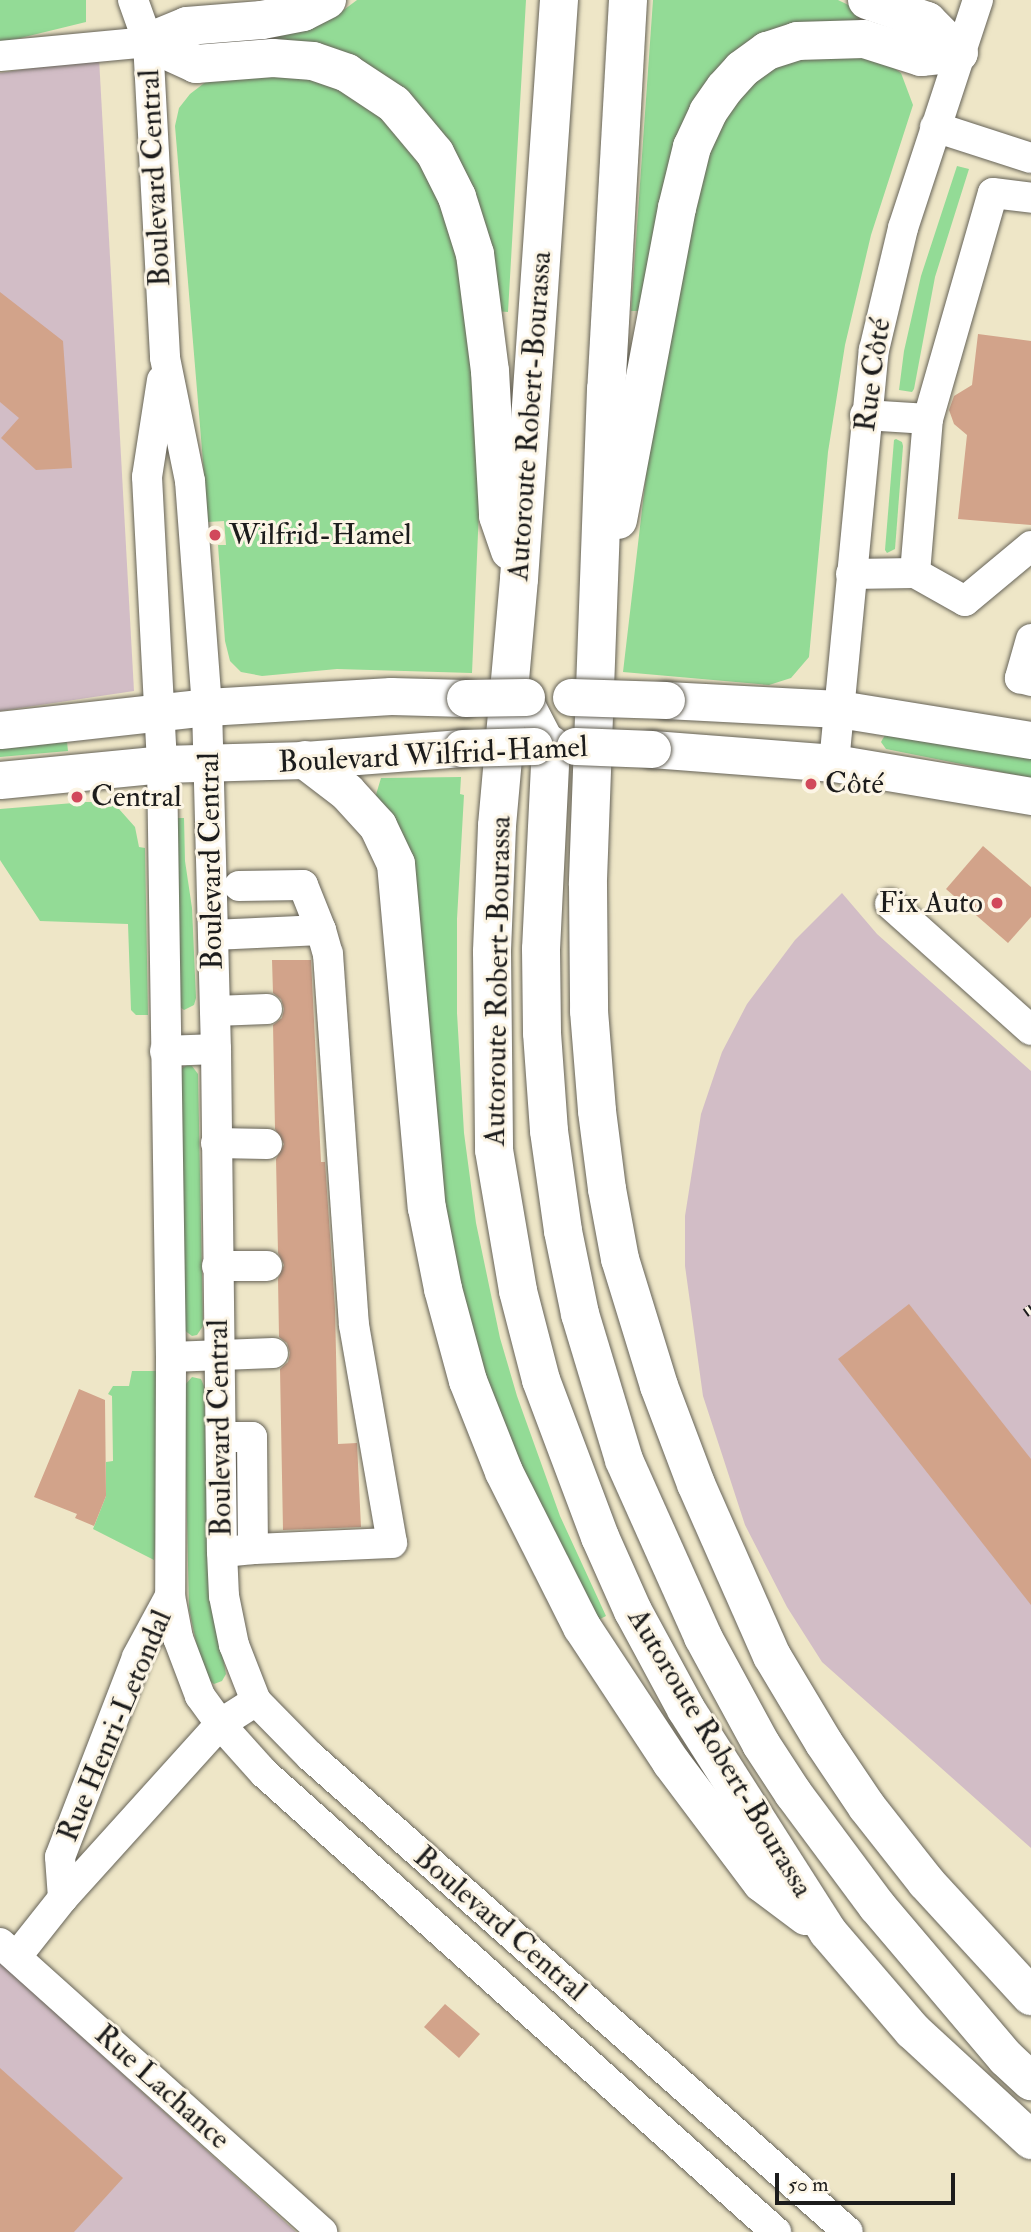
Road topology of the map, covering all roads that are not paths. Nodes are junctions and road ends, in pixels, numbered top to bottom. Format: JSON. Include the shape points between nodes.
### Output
{"nodes":[{"id":1,"x":134,"y":0,"type":"edge"},
{"id":2,"x":327,"y":0,"type":"edge"},
{"id":3,"x":559,"y":0,"type":"edge"},
{"id":4,"x":628,"y":0,"type":"edge"},
{"id":5,"x":867,"y":0,"type":"edge"},
{"id":6,"x":978,"y":0,"type":"edge"},
{"id":7,"x":148,"y":42,"type":"junction"},
{"id":8,"x":959,"y":54,"type":"junction"},
{"id":9,"x":0,"y":55,"type":"edge"},
{"id":10,"x":936,"y":127,"type":"junction"},
{"id":11,"x":1031,"y":158,"type":"edge"},
{"id":12,"x":1031,"y":198,"type":"edge"},
{"id":13,"x":165,"y":358,"type":"junction"},
{"id":14,"x":865,"y":415,"type":"junction"},
{"id":15,"x":928,"y":419,"type":"junction"},
{"id":16,"x":1031,"y":547,"type":"edge"},
{"id":17,"x":915,"y":573,"type":"junction"},
{"id":18,"x":851,"y":574,"type":"junction"},
{"id":19,"x":519,"y":579,"type":"junction"},
{"id":20,"x":596,"y":626,"type":"junction"},
{"id":21,"x":1031,"y":639,"type":"edge"},
{"id":22,"x":1031,"y":681,"type":"edge"},
{"id":23,"x":526,"y":696,"type":"junction"},
{"id":24,"x":207,"y":707,"type":"junction"},
{"id":25,"x":839,"y":709,"type":"junction"},
{"id":26,"x":159,"y":712,"type":"junction"},
{"id":27,"x":0,"y":730,"type":"edge"},
{"id":28,"x":1031,"y":740,"type":"edge"},
{"id":29,"x":306,"y":760,"type":"junction"},
{"id":30,"x":550,"y":762,"type":"junction"},
{"id":31,"x":834,"y":763,"type":"junction"},
{"id":32,"x":162,"y":764,"type":"junction"},
{"id":33,"x":208,"y":765,"type":"junction"},
{"id":34,"x":0,"y":780,"type":"edge"},
{"id":35,"x":1031,"y":796,"type":"edge"},
{"id":36,"x":239,"y":886,"type":"dead end"},
{"id":37,"x":890,"y":904,"type":"dead end"},
{"id":38,"x":321,"y":930,"type":"junction"},
{"id":39,"x":213,"y":935,"type":"junction"},
{"id":40,"x":267,"y":1009,"type":"dead end"},
{"id":41,"x":215,"y":1011,"type":"junction"},
{"id":42,"x":1031,"y":1030,"type":"edge"},
{"id":43,"x":216,"y":1049,"type":"junction"},
{"id":44,"x":165,"y":1051,"type":"junction"},
{"id":45,"x":216,"y":1143,"type":"junction"},
{"id":46,"x":267,"y":1143,"type":"dead end"},
{"id":47,"x":217,"y":1266,"type":"junction"},
{"id":48,"x":267,"y":1266,"type":"dead end"},
{"id":49,"x":273,"y":1353,"type":"dead end"},
{"id":50,"x":218,"y":1355,"type":"junction"},
{"id":51,"x":171,"y":1357,"type":"junction"},
{"id":52,"x":221,"y":1437,"type":"junction"},
{"id":53,"x":253,"y":1549,"type":"junction"},
{"id":54,"x":222,"y":1552,"type":"junction"},
{"id":55,"x":170,"y":1596,"type":"junction"},
{"id":56,"x":256,"y":1701,"type":"junction"},
{"id":57,"x":220,"y":1724,"type":"junction"},
{"id":58,"x":63,"y":1898,"type":"junction"},
{"id":59,"x":828,"y":1932,"type":"junction"},
{"id":60,"x":908,"y":1941,"type":"junction"},
{"id":61,"x":8,"y":1949,"type":"edge"},
{"id":62,"x":1031,"y":1996,"type":"edge"},
{"id":63,"x":1031,"y":2049,"type":"edge"},
{"id":64,"x":1031,"y":2081,"type":"edge"},
{"id":65,"x":726,"y":2123,"type":"junction"},
{"id":66,"x":1031,"y":2140,"type":"edge"},
{"id":67,"x":694,"y":2159,"type":"junction"},
{"id":68,"x":322,"y":2232,"type":"edge"},
{"id":69,"x":776,"y":2232,"type":"edge"},
{"id":70,"x":848,"y":2232,"type":"edge"}],
"edges":[{"from":1,"to":7,"type":"street","name":"Boulevard Central"},
{"from":2,"to":7,"type":"highway","via":[[303,12],[262,20],[187,26]]},
{"from":3,"to":19,"type":"highway","name":"Autoroute Robert-Bourassa"},
{"from":4,"to":20,"type":"highway"},
{"from":5,"to":8,"type":"highway","via":[[927,21]]},
{"from":6,"to":8,"type":"street","name":"Rue Côté"},
{"from":7,"to":9,"type":"street"},
{"from":7,"to":13,"type":"street","name":"Boulevard Central"},
{"from":7,"to":19,"type":"highway","via":[[196,64],[286,59],[313,61],[347,73],[394,104],[435,153],[457,197],[475,254],[491,382],[498,516]]},
{"from":8,"to":10,"type":"street","name":"Rue Côté"},
{"from":8,"to":20,"type":"highway","via":[[921,57],[864,39],[797,41],[767,51],[742,69],[708,112],[692,147],[677,208],[636,440]]},
{"from":10,"to":11,"type":"street"},
{"from":10,"to":14,"type":"street","name":"Rue Côté","via":[[888,283]]},
{"from":12,"to":15,"type":"street","via":[[993,193]]},
{"from":13,"to":24,"type":"street","name":"Boulevard Central","via":[[190,481]]},
{"from":13,"to":26,"type":"street","name":"Boulevard Central","via":[[147,477]]},
{"from":14,"to":15,"type":"street"},
{"from":14,"to":18,"type":"street","name":"Rue Côté"},
{"from":15,"to":17,"type":"street"},
{"from":16,"to":17,"type":"street","via":[[965,601]]},
{"from":17,"to":18,"type":"street"},
{"from":18,"to":25,"type":"street","name":"Rue Côté"},
{"from":19,"to":59,"type":"highway","name":"Autoroute Robert-Bourassa","via":[[497,826],[491,1041],[494,1150],[518,1291],[541,1380],[569,1458],[633,1611],[719,1764]]},
{"from":20,"to":62,"type":"highway","via":[[589,1011],[607,1189],[620,1259],[639,1323],[696,1484],[772,1656],[867,1807],[926,1882]]},
{"from":21,"to":22,"type":"street","via":[[1020,678]]},
{"from":23,"to":24,"type":"main road","name":"Boulevard Wilfrid-Hamel","bridge":true,"via":[[391,696]]},
{"from":23,"to":25,"type":"main road","name":"Boulevard Wilfrid-Hamel","bridge":true},
{"from":23,"to":30,"type":"street"},
{"from":24,"to":26,"type":"main road","name":"Boulevard Wilfrid-Hamel"},
{"from":24,"to":33,"type":"street","name":"Boulevard Central"},
{"from":25,"to":28,"type":"main road","name":"Boulevard Wilfrid-Hamel"},
{"from":25,"to":31,"type":"street","name":"Rue Côté"},
{"from":26,"to":27,"type":"main road","name":"Boulevard Wilfrid-Hamel"},
{"from":26,"to":32,"type":"street","name":"Boulevard Central"},
{"from":29,"to":30,"type":"main road","name":"Boulevard Wilfrid-Hamel","bridge":true,"via":[[463,748]]},
{"from":29,"to":33,"type":"main road","name":"Boulevard Wilfrid-Hamel"},
{"from":29,"to":59,"type":"highway","via":[[347,792],[378,826],[396,864],[427,1208],[468,1381],[504,1472],[583,1627],[671,1762],[762,1883]]},
{"from":30,"to":31,"type":"main road","name":"Boulevard Wilfrid-Hamel","bridge":true,"via":[[652,749]]},
{"from":30,"to":60,"type":"highway","via":[[541,949],[549,1131],[565,1243],[604,1394],[643,1506],[732,1694],[845,1866]]},
{"from":31,"to":35,"type":"main road","name":"Boulevard Wilfrid-Hamel"},
{"from":32,"to":33,"type":"main road","name":"Boulevard Wilfrid-Hamel"},
{"from":32,"to":34,"type":"main road","name":"Boulevard Wilfrid-Hamel"},
{"from":32,"to":44,"type":"street","name":"Boulevard Central"},
{"from":33,"to":39,"type":"street","name":"Boulevard Central"},
{"from":36,"to":38,"type":"street","via":[[303,885]]},
{"from":37,"to":42,"type":"street"},
{"from":38,"to":39,"type":"street"},
{"from":38,"to":53,"type":"street","via":[[328,954],[354,1325],[392,1542]]},
{"from":39,"to":41,"type":"street","name":"Boulevard Central"},
{"from":40,"to":41,"type":"street"},
{"from":41,"to":43,"type":"street","name":"Boulevard Central"},
{"from":43,"to":44,"type":"street"},
{"from":43,"to":45,"type":"street","name":"Boulevard Central"},
{"from":44,"to":51,"type":"street","name":"Boulevard Central"},
{"from":45,"to":46,"type":"street"},
{"from":45,"to":47,"type":"street","name":"Boulevard Central"},
{"from":47,"to":48,"type":"street"},
{"from":47,"to":50,"type":"street","name":"Boulevard Central"},
{"from":49,"to":50,"type":"street"},
{"from":50,"to":51,"type":"street"},
{"from":50,"to":52,"type":"street","name":"Boulevard Central"},
{"from":51,"to":55,"type":"street","name":"Boulevard Central"},
{"from":52,"to":53,"type":"street","via":[[252,1437]]},
{"from":52,"to":54,"type":"street","name":"Boulevard Central"},
{"from":53,"to":54,"type":"street"},
{"from":54,"to":56,"type":"street","name":"Boulevard Central","via":[[228,1623]]},
{"from":55,"to":57,"type":"street","name":"Boulevard Central","via":[[178,1637],[200,1696]]},
{"from":55,"to":58,"type":"street","name":"Rue Henri-Letondal","via":[[138,1657],[60,1857]]},
{"from":56,"to":57,"type":"street","name":"Rue Henri-Letondal"},
{"from":56,"to":65,"type":"street","name":"Boulevard Central","via":[[310,1756]]},
{"from":57,"to":58,"type":"street","name":"Rue Henri-Letondal"},
{"from":57,"to":67,"type":"street","name":"Boulevard Central","via":[[264,1773]]},
{"from":58,"to":61,"type":"street","name":"Rue Henri-Letondal"},
{"from":59,"to":66,"type":"highway","name":"Autoroute Robert-Bourassa","via":[[913,2031]]},
{"from":60,"to":63,"type":"highway"},
{"from":60,"to":64,"type":"highway","via":[[1006,2058]]},
{"from":61,"to":68,"type":"street","name":"Rue Lachance"},
{"from":65,"to":67,"type":"street"},
{"from":65,"to":70,"type":"street","name":"Boulevard Central"},
{"from":67,"to":69,"type":"street","name":"Boulevard Central"}]}
